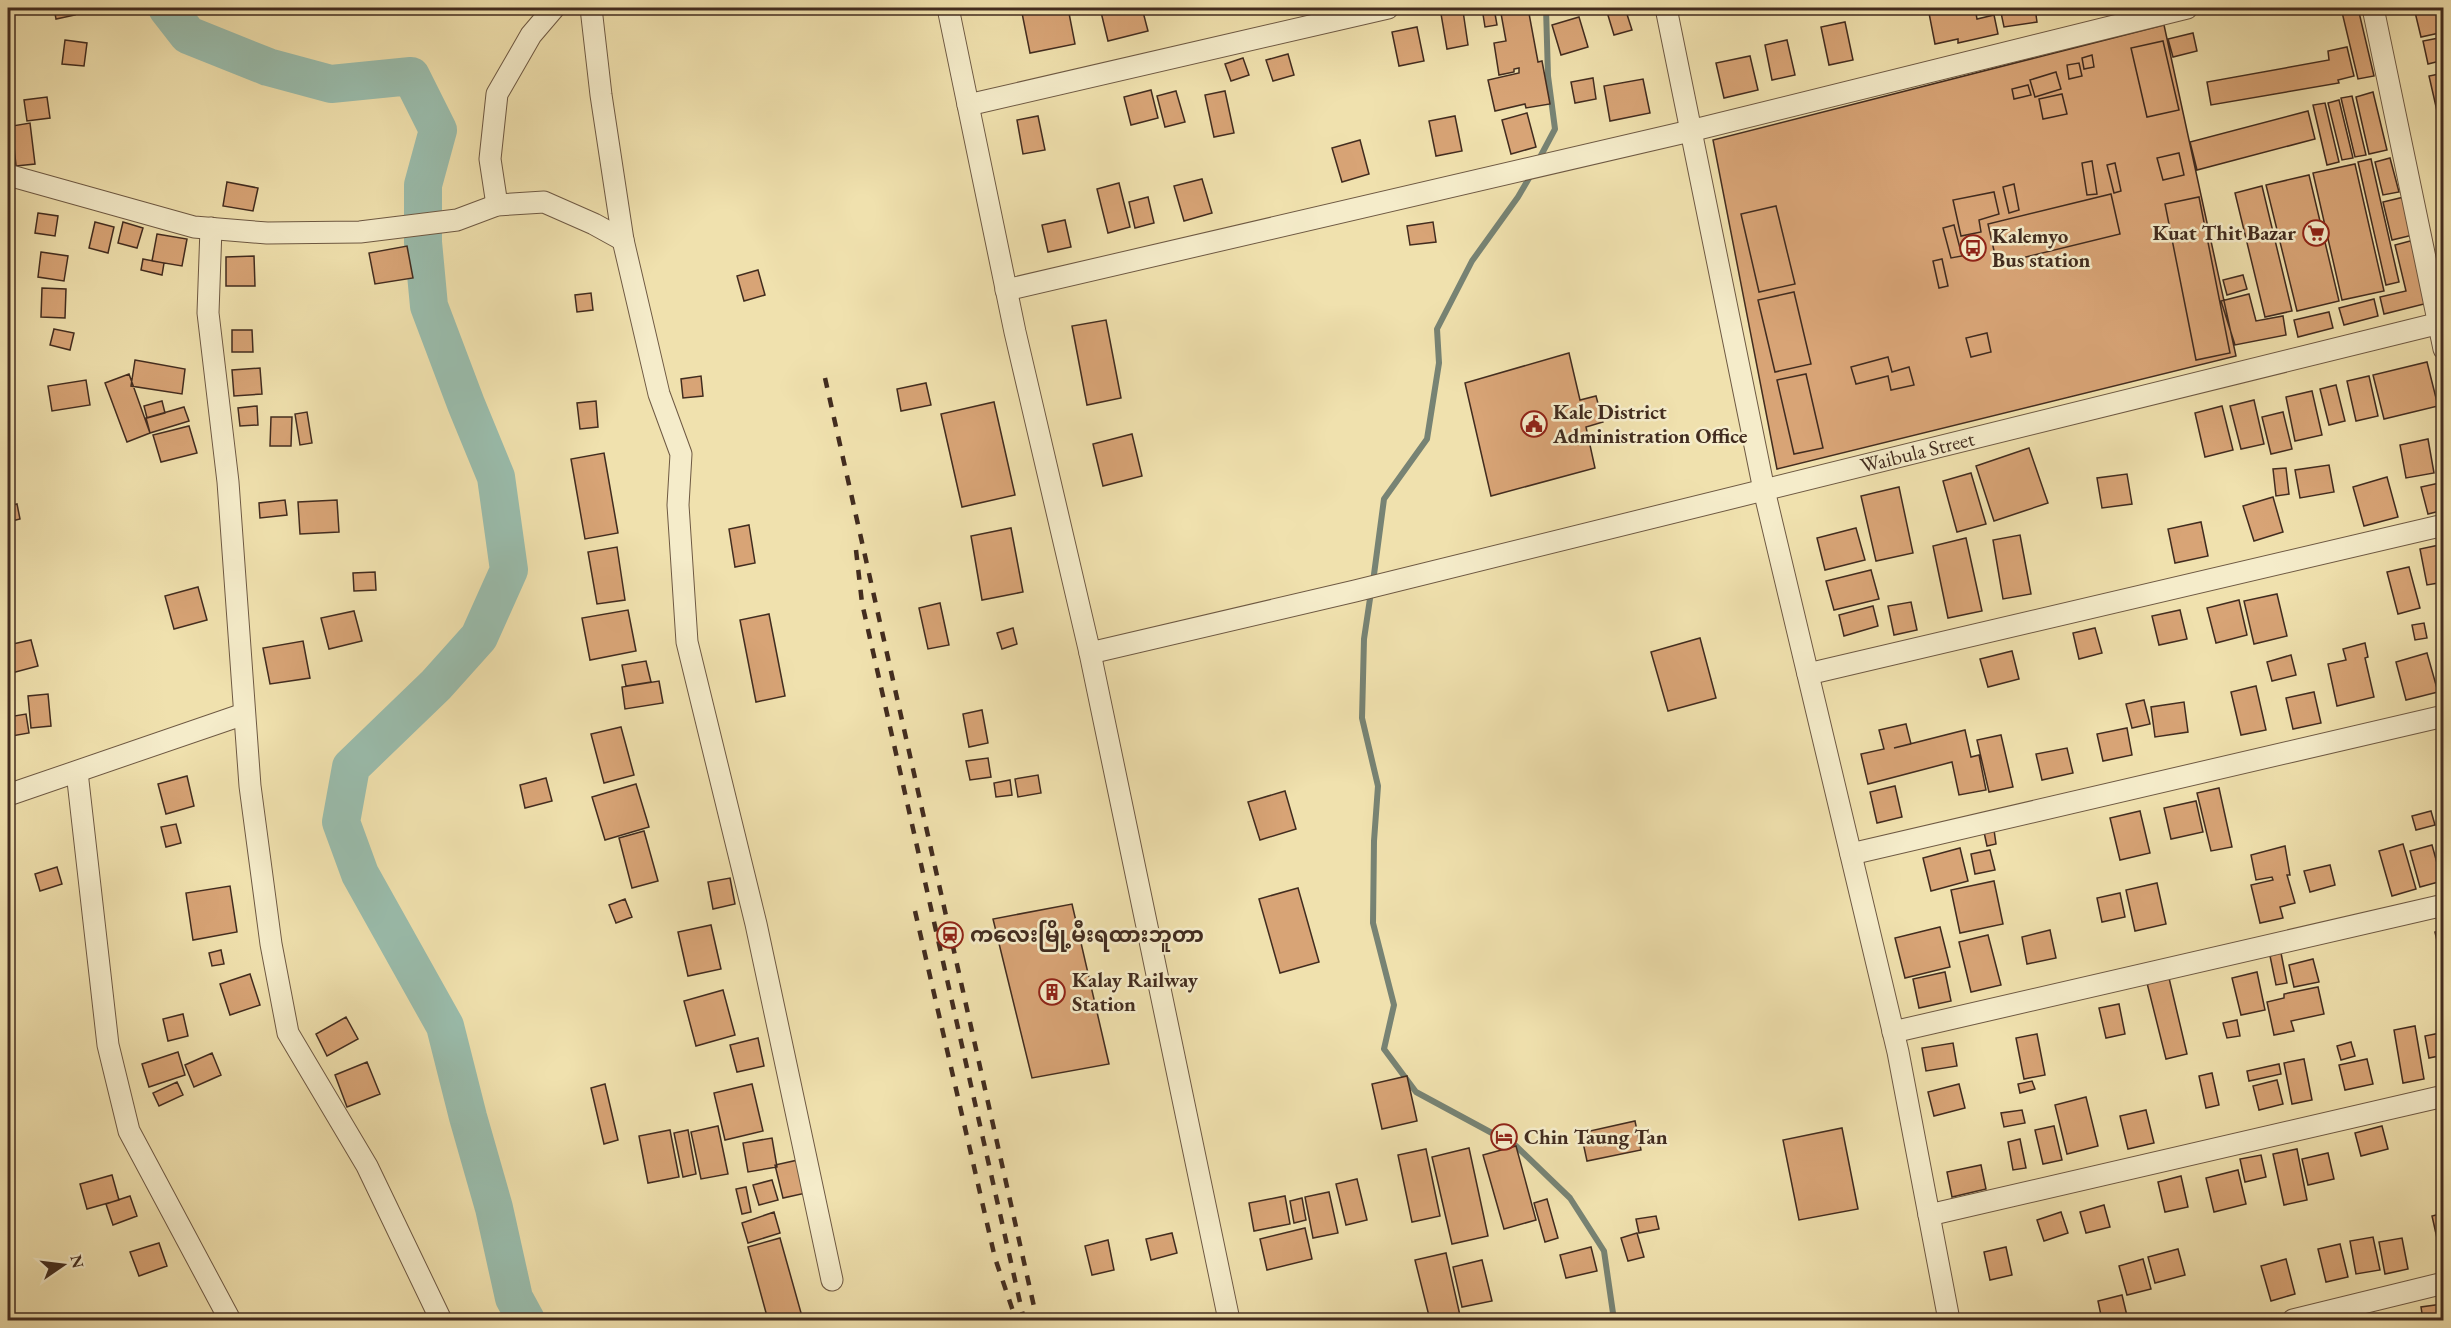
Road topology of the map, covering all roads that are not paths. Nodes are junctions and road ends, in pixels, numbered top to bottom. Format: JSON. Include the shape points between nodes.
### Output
{"nodes":[{"id":1,"x":554,"y":8,"type":"edge"},
{"id":2,"x":591,"y":8,"type":"edge"},
{"id":3,"x":948,"y":8,"type":"edge"},
{"id":4,"x":1388,"y":8,"type":"edge"},
{"id":5,"x":1666,"y":8,"type":"edge"},
{"id":6,"x":2187,"y":8,"type":"edge"},
{"id":7,"x":2373,"y":8,"type":"edge"},
{"id":8,"x":968,"y":105,"type":"junction"},
{"id":9,"x":1690,"y":130,"type":"junction"},
{"id":10,"x":8,"y":176,"type":"edge"},
{"id":11,"x":497,"y":205,"type":"junction"},
{"id":12,"x":210,"y":228,"type":"junction"},
{"id":13,"x":623,"y":240,"type":"junction"},
{"id":14,"x":1006,"y":290,"type":"junction"},
{"id":15,"x":2440,"y":322,"type":"edge"},
{"id":16,"x":2444,"y":350,"type":"edge"},
{"id":17,"x":1764,"y":490,"type":"junction"},
{"id":18,"x":2444,"y":525,"type":"edge"},
{"id":19,"x":1090,"y":653,"type":"junction"},
{"id":20,"x":1808,"y":675,"type":"junction"},
{"id":21,"x":244,"y":714,"type":"junction"},
{"id":22,"x":2444,"y":716,"type":"edge"},
{"id":23,"x":77,"y":772,"type":"junction"},
{"id":24,"x":8,"y":795,"type":"edge"},
{"id":25,"x":1851,"y":854,"type":"junction"},
{"id":26,"x":2444,"y":905,"type":"edge"},
{"id":27,"x":1893,"y":1032,"type":"junction"},
{"id":28,"x":2444,"y":1096,"type":"edge"},
{"id":29,"x":1929,"y":1215,"type":"junction"},
{"id":30,"x":832,"y":1280,"type":"dead end"},
{"id":31,"x":2444,"y":1283,"type":"edge"},
{"id":32,"x":230,"y":1320,"type":"edge"},
{"id":33,"x":441,"y":1320,"type":"edge"},
{"id":34,"x":1229,"y":1320,"type":"edge"},
{"id":35,"x":1949,"y":1320,"type":"edge"},
{"id":36,"x":2293,"y":1320,"type":"edge"}],
"edges":[{"from":1,"to":11,"type":"street","via":[[531,35],[497,94],[490,159]]},
{"from":2,"to":13,"type":"street"},
{"from":3,"to":8,"type":"street"},
{"from":4,"to":8,"type":"street"},
{"from":5,"to":9,"type":"street"},
{"from":6,"to":9,"type":"street"},
{"from":7,"to":15,"type":"street"},
{"from":8,"to":14,"type":"street"},
{"from":9,"to":14,"type":"street"},
{"from":9,"to":17,"type":"street"},
{"from":10,"to":12,"type":"street"},
{"from":11,"to":12,"type":"street","via":[[457,220],[360,232],[267,233]]},
{"from":11,"to":13,"type":"street","via":[[543,202]]},
{"from":12,"to":21,"type":"street","via":[[208,313],[228,482]]},
{"from":13,"to":30,"type":"street","via":[[659,394],[681,454],[678,505],[687,642],[756,924]]},
{"from":14,"to":19,"type":"street"},
{"from":15,"to":16,"type":"street"},
{"from":15,"to":17,"type":"street","name":"Waibula Street"},
{"from":17,"to":19,"type":"street","name":"Waibula Street"},
{"from":17,"to":20,"type":"street"},
{"from":18,"to":20,"type":"street"},
{"from":19,"to":34,"type":"street"},
{"from":20,"to":25,"type":"street"},
{"from":21,"to":23,"type":"street"},
{"from":21,"to":33,"type":"street","via":[[271,944],[288,1033],[368,1166]]},
{"from":22,"to":25,"type":"street"},
{"from":23,"to":24,"type":"street"},
{"from":23,"to":32,"type":"street","via":[[108,1045],[129,1131]]},
{"from":25,"to":27,"type":"street"},
{"from":26,"to":27,"type":"street"},
{"from":27,"to":29,"type":"street"},
{"from":28,"to":29,"type":"street"},
{"from":29,"to":35,"type":"street"},
{"from":31,"to":36,"type":"street"}]}
